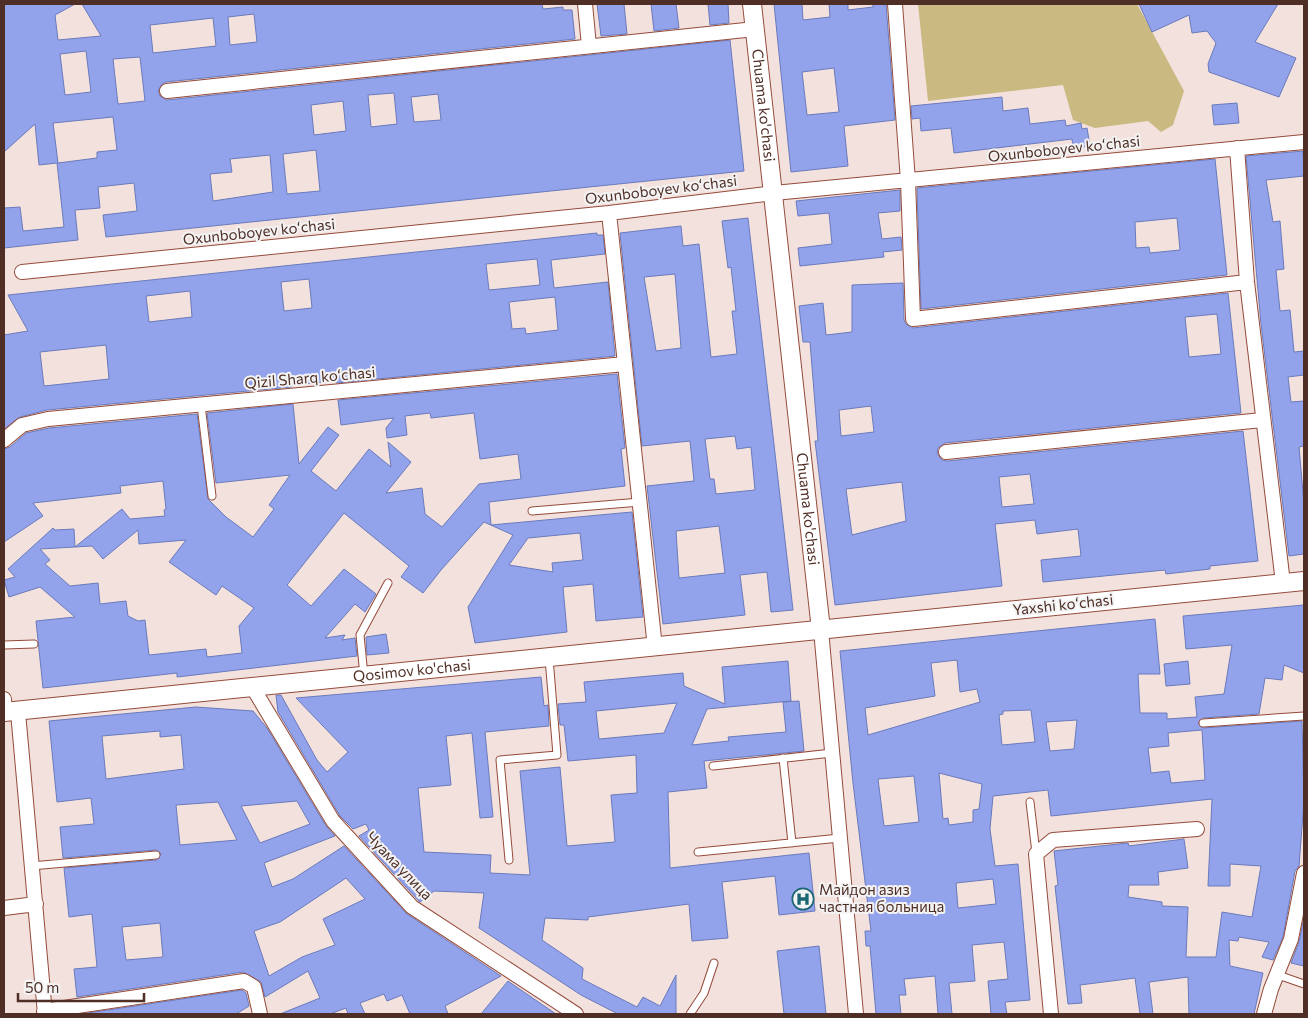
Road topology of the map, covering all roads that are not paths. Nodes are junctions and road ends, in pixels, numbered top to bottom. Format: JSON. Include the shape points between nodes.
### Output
{"nodes":[{"id":1,"x":584,"y":4,"type":"edge"},
{"id":2,"x":752,"y":4,"type":"edge"},
{"id":3,"x":895,"y":4,"type":"edge"},
{"id":4,"x":755,"y":30,"type":"junction"},
{"id":5,"x":589,"y":46,"type":"junction"},
{"id":6,"x":167,"y":91,"type":"dead end"},
{"id":7,"x":1304,"y":142,"type":"edge"},
{"id":8,"x":1237,"y":148,"type":"junction"},
{"id":9,"x":908,"y":181,"type":"junction"},
{"id":10,"x":774,"y":192,"type":"junction"},
{"id":11,"x":609,"y":213,"type":"junction"},
{"id":12,"x":22,"y":272,"type":"dead end"},
{"id":13,"x":1247,"y":282,"type":"junction"},
{"id":14,"x":625,"y":364,"type":"junction"},
{"id":15,"x":201,"y":405,"type":"junction"},
{"id":16,"x":1262,"y":420,"type":"junction"},
{"id":17,"x":4,"y":440,"type":"edge"},
{"id":18,"x":946,"y":452,"type":"dead end"},
{"id":19,"x":212,"y":496,"type":"dead end"},
{"id":20,"x":640,"y":502,"type":"junction"},
{"id":21,"x":532,"y":511,"type":"dead end"},
{"id":22,"x":1304,"y":581,"type":"edge"},
{"id":23,"x":388,"y":582,"type":"dead end"},
{"id":24,"x":1284,"y":583,"type":"junction"},
{"id":25,"x":821,"y":630,"type":"junction"},
{"id":26,"x":34,"y":644,"type":"dead end"},
{"id":27,"x":4,"y":645,"type":"edge"},
{"id":28,"x":655,"y":648,"type":"junction"},
{"id":29,"x":549,"y":658,"type":"junction"},
{"id":30,"x":364,"y":676,"type":"junction"},
{"id":31,"x":253,"y":688,"type":"junction"},
{"id":32,"x":8,"y":709,"type":"edge"},
{"id":33,"x":1304,"y":716,"type":"edge"},
{"id":34,"x":1203,"y":723,"type":"dead end"},
{"id":35,"x":832,"y":753,"type":"junction"},
{"id":36,"x":783,"y":758,"type":"junction"},
{"id":37,"x":713,"y":766,"type":"dead end"},
{"id":38,"x":1030,"y":802,"type":"dead end"},
{"id":39,"x":1196,"y":829,"type":"dead end"},
{"id":40,"x":840,"y":838,"type":"junction"},
{"id":41,"x":792,"y":843,"type":"junction"},
{"id":42,"x":698,"y":852,"type":"dead end"},
{"id":43,"x":1036,"y":854,"type":"junction"},
{"id":44,"x":156,"y":855,"type":"dead end"},
{"id":45,"x":509,"y":860,"type":"dead end"},
{"id":46,"x":32,"y":866,"type":"junction"},
{"id":47,"x":1304,"y":873,"type":"edge"},
{"id":48,"x":36,"y":904,"type":"junction"},
{"id":49,"x":4,"y":908,"type":"edge"},
{"id":50,"x":714,"y":963,"type":"dead end"},
{"id":51,"x":1278,"y":975,"type":"junction"},
{"id":52,"x":1304,"y":984,"type":"edge"},
{"id":53,"x":44,"y":1013,"type":"edge"},
{"id":54,"x":260,"y":1014,"type":"edge"},
{"id":55,"x":576,"y":1014,"type":"edge"},
{"id":56,"x":690,"y":1014,"type":"edge"},
{"id":57,"x":856,"y":1014,"type":"edge"},
{"id":58,"x":1051,"y":1014,"type":"edge"},
{"id":59,"x":1264,"y":1014,"type":"edge"}],
"edges":[{"from":1,"to":5,"type":"street"},
{"from":2,"to":4,"type":"street","name":"Chuama ko'chasi"},
{"from":3,"to":9,"type":"street"},
{"from":4,"to":5,"type":"street"},
{"from":4,"to":10,"type":"street","name":"Chuama ko'chasi"},
{"from":5,"to":6,"type":"street"},
{"from":7,"to":8,"type":"street","name":"Oxunboboyev koʻchasi"},
{"from":8,"to":9,"type":"street","name":"Oxunboboyev koʻchasi"},
{"from":8,"to":13,"type":"street"},
{"from":9,"to":10,"type":"street","name":"Oxunboboyev koʻchasi"},
{"from":9,"to":13,"type":"street","via":[[912,319]]},
{"from":10,"to":11,"type":"street","name":"Oxunboboyev koʻchasi"},
{"from":10,"to":25,"type":"street","name":"Chuama ko'chasi"},
{"from":11,"to":12,"type":"street","name":"Oxunboboyev koʻchasi"},
{"from":11,"to":14,"type":"street"},
{"from":13,"to":16,"type":"street"},
{"from":14,"to":15,"type":"street","name":"Qizil Sharq koʻchasi"},
{"from":14,"to":20,"type":"street"},
{"from":15,"to":17,"type":"street","name":"Qizil Sharq koʻchasi","via":[[48,419],[22,425]]},
{"from":15,"to":19,"type":"lane"},
{"from":16,"to":18,"type":"street"},
{"from":16,"to":24,"type":"street"},
{"from":20,"to":21,"type":"lane"},
{"from":20,"to":28,"type":"street"},
{"from":22,"to":24,"type":"street","name":"Yaxshi koʻchasi"},
{"from":23,"to":30,"type":"lane","via":[[360,635]]},
{"from":24,"to":25,"type":"street","name":"Yaxshi koʻchasi"},
{"from":25,"to":28,"type":"street","name":"Qosimov ko'chasi"},
{"from":25,"to":35,"type":"street","name":"Chuama ko'chasi"},
{"from":26,"to":27,"type":"lane"},
{"from":28,"to":29,"type":"street","name":"Qosimov ko'chasi"},
{"from":29,"to":30,"type":"street","name":"Qosimov ko'chasi"},
{"from":29,"to":45,"type":"lane","via":[[558,755],[500,760]]},
{"from":30,"to":31,"type":"street","name":"Qosimov ko'chasi"},
{"from":31,"to":32,"type":"street","name":"Qosimov ko'chasi"},
{"from":31,"to":55,"type":"street","name":"Чуама улица","via":[[333,821],[412,907]]},
{"from":32,"to":46,"type":"street"},
{"from":33,"to":34,"type":"lane"},
{"from":35,"to":36,"type":"lane"},
{"from":35,"to":40,"type":"street","name":"Chuama ko'chasi"},
{"from":36,"to":37,"type":"lane"},
{"from":36,"to":41,"type":"lane"},
{"from":38,"to":43,"type":"lane"},
{"from":39,"to":43,"type":"street","via":[[1053,840]]},
{"from":40,"to":41,"type":"lane"},
{"from":40,"to":57,"type":"street","name":"Chuama ko'chasi"},
{"from":41,"to":42,"type":"lane"},
{"from":43,"to":58,"type":"street"},
{"from":44,"to":46,"type":"lane"},
{"from":46,"to":48,"type":"street"},
{"from":47,"to":51,"type":"street","via":[[1291,939]]},
{"from":48,"to":49,"type":"street"},
{"from":48,"to":53,"type":"street"},
{"from":50,"to":56,"type":"lane","via":[[704,993]]},
{"from":51,"to":52,"type":"lane"},
{"from":51,"to":59,"type":"street"},
{"from":53,"to":54,"type":"street","via":[[244,981],[254,988]]}]}
